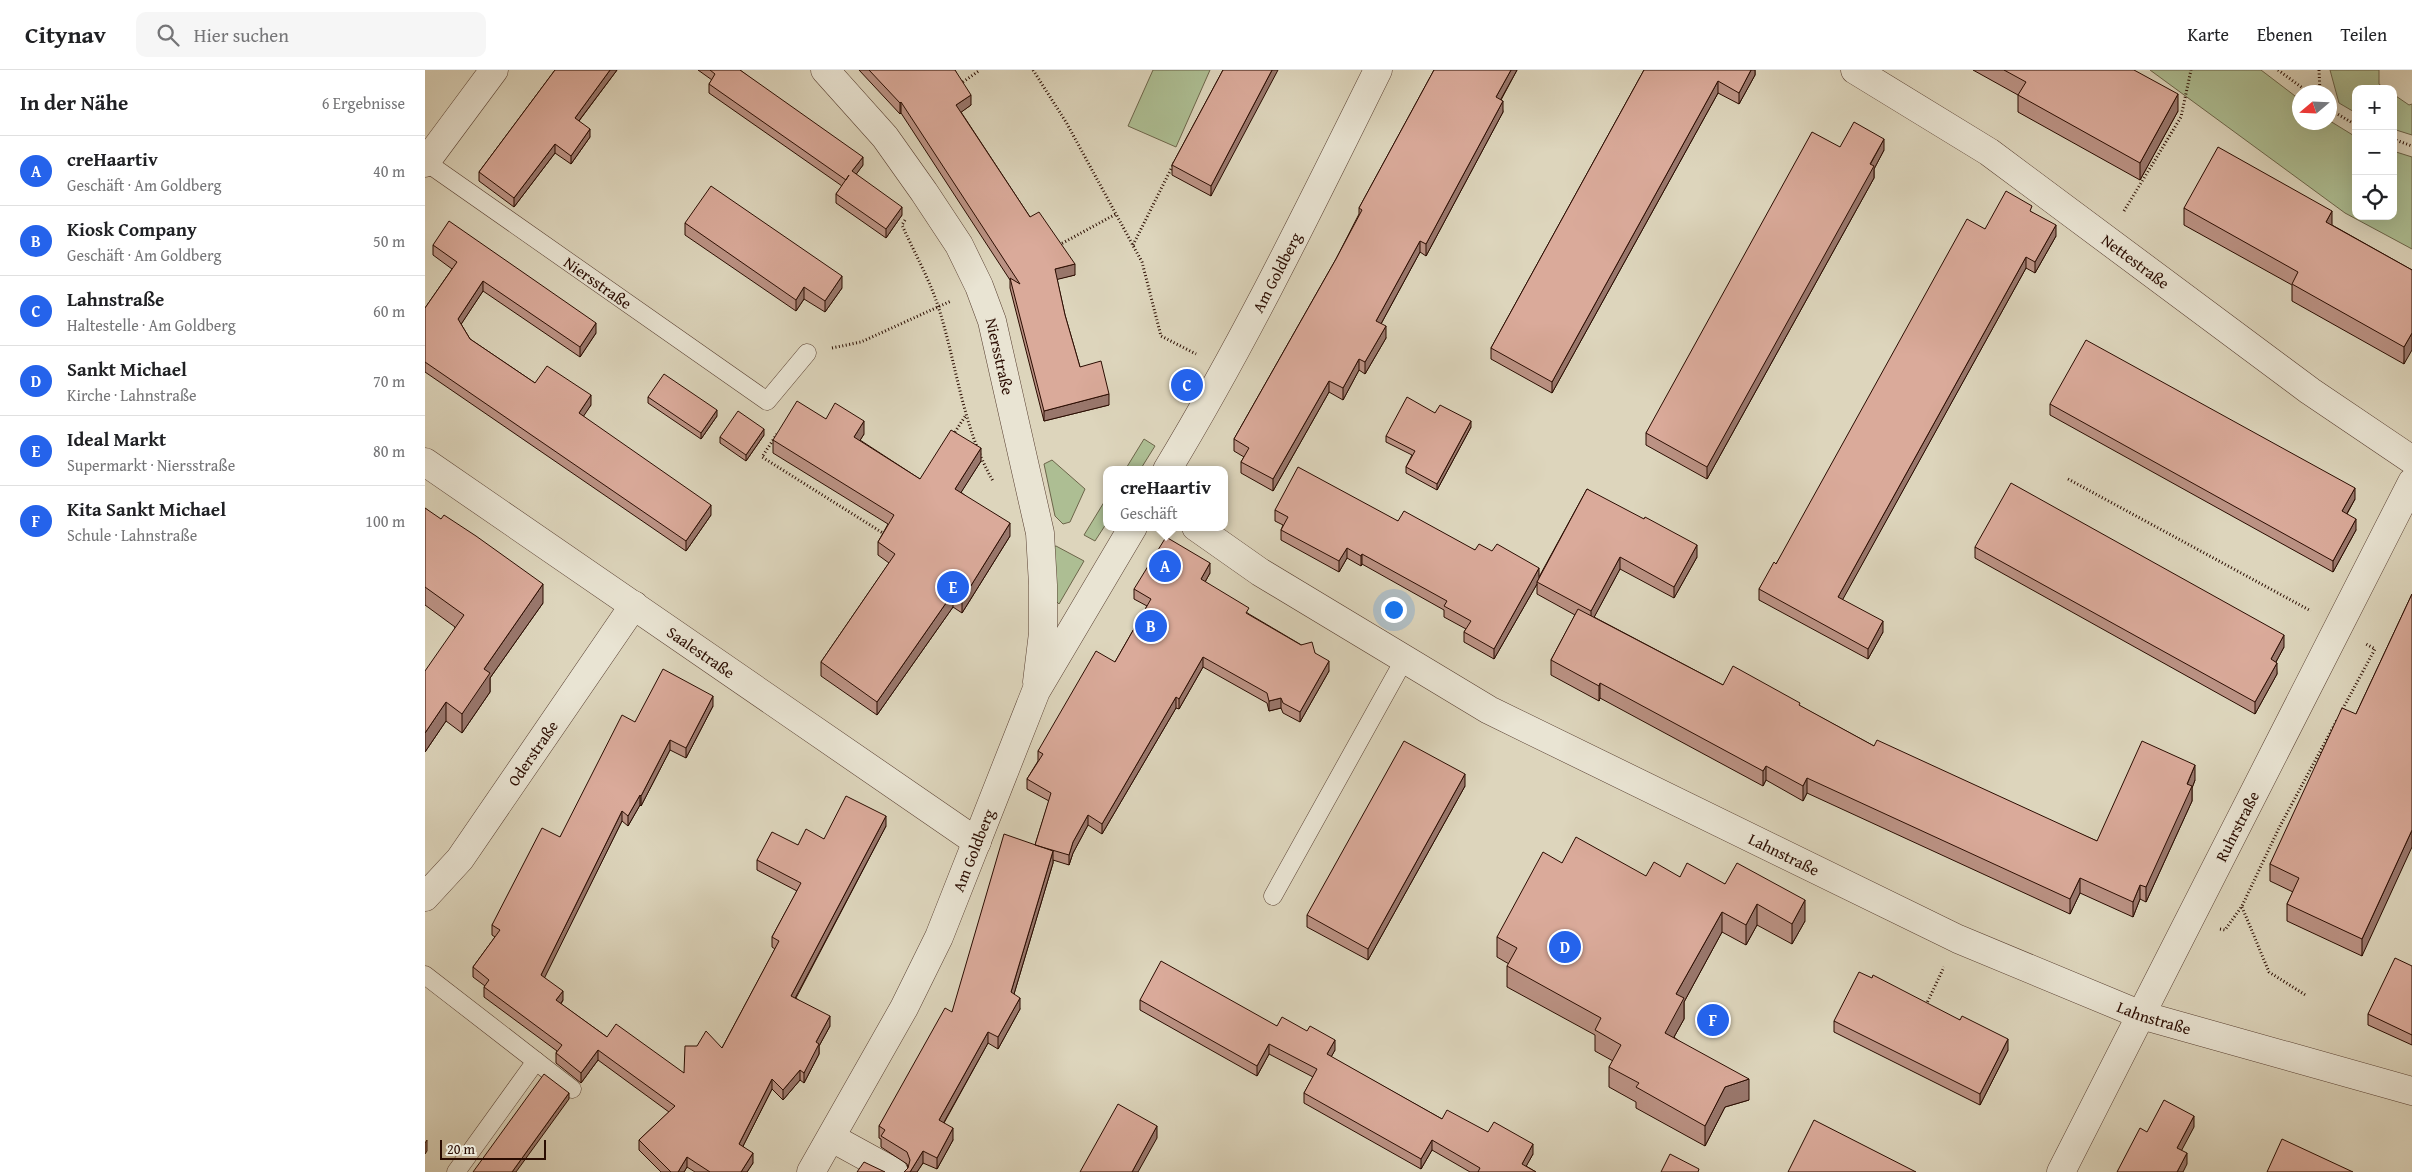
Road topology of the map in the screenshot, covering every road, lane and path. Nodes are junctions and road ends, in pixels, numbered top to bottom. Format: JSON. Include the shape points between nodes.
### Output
{"nodes":[{"id":1,"x":494,"y":70,"type":"edge"},
{"id":2,"x":825,"y":70,"type":"edge"},
{"id":3,"x":980,"y":70,"type":"edge"},
{"id":4,"x":1033,"y":70,"type":"edge"},
{"id":5,"x":1378,"y":70,"type":"edge"},
{"id":6,"x":1855,"y":70,"type":"edge"},
{"id":7,"x":2191,"y":70,"type":"edge"},
{"id":8,"x":2278,"y":70,"type":"edge"},
{"id":9,"x":2319,"y":70,"type":"edge"},
{"id":10,"x":2298,"y":85,"type":"edge"},
{"id":11,"x":2320,"y":85,"type":"edge"},
{"id":12,"x":956,"y":87,"type":"edge"},
{"id":13,"x":2337,"y":114,"type":"edge"},
{"id":14,"x":2352,"y":123,"type":"edge"},
{"id":15,"x":2397,"y":140,"type":"edge"},
{"id":16,"x":2412,"y":146,"type":"edge"},
{"id":17,"x":1175,"y":161,"type":"edge"},
{"id":18,"x":425,"y":162,"type":"edge"},
{"id":19,"x":924,"y":192,"type":"junction"},
{"id":20,"x":1116,"y":214,"type":"junction"},
{"id":21,"x":2107,"y":239,"type":"junction"},
{"id":22,"x":1133,"y":245,"type":"junction"},
{"id":23,"x":1056,"y":246,"type":"edge"},
{"id":24,"x":979,"y":286,"type":"junction"},
{"id":25,"x":938,"y":308,"type":"junction"},
{"id":26,"x":1179,"y":345,"type":"dead end"},
{"id":27,"x":807,"y":353,"type":"joint"},
{"id":28,"x":767,"y":401,"type":"junction"},
{"id":29,"x":966,"y":414,"type":"junction"},
{"id":30,"x":950,"y":438,"type":"edge"},
{"id":31,"x":2412,"y":460,"type":"edge"},
{"id":32,"x":425,"y":462,"type":"edge"},
{"id":33,"x":1169,"y":466,"type":"edge"},
{"id":34,"x":2068,"y":479,"type":"dead end"},
{"id":35,"x":996,"y":487,"type":"dead end"},
{"id":36,"x":2410,"y":489,"type":"edge"},
{"id":37,"x":891,"y":527,"type":"edge"},
{"id":38,"x":1131,"y":531,"type":"edge"},
{"id":39,"x":1202,"y":531,"type":"edge"},
{"id":40,"x":634,"y":605,"type":"junction"},
{"id":41,"x":2339,"y":626,"type":"junction"},
{"id":42,"x":1404,"y":660,"type":"junction"},
{"id":43,"x":1036,"y":691,"type":"junction"},
{"id":44,"x":977,"y":842,"type":"junction"},
{"id":45,"x":1273,"y":896,"type":"dead end"},
{"id":46,"x":425,"y":897,"type":"edge"},
{"id":47,"x":2242,"y":906,"type":"junction"},
{"id":48,"x":2189,"y":920,"type":"junction"},
{"id":49,"x":1958,"y":939,"type":"junction"},
{"id":50,"x":425,"y":975,"type":"edge"},
{"id":51,"x":2307,"y":996,"type":"dead end"},
{"id":52,"x":1919,"y":1001,"type":"edge"},
{"id":53,"x":2141,"y":1015,"type":"junction"},
{"id":54,"x":537,"y":1061,"type":"junction"},
{"id":55,"x":572,"y":1089,"type":"dead end"},
{"id":56,"x":2412,"y":1091,"type":"edge"},
{"id":57,"x":832,"y":1138,"type":"junction"},
{"id":58,"x":455,"y":1172,"type":"edge"},
{"id":59,"x":811,"y":1172,"type":"edge"},
{"id":60,"x":893,"y":1172,"type":"edge"},
{"id":61,"x":2061,"y":1172,"type":"edge"}],
"edges":[{"from":1,"to":18,"type":"street","name":"Niersstraße"},
{"from":2,"to":19,"type":"street","name":"Niersstraße","via":[[885,136]]},
{"from":3,"to":12,"type":"path"},
{"from":4,"to":20,"type":"path","via":[[1066,122]]},
{"from":5,"to":33,"type":"street","name":"Am Goldberg","via":[[1215,391]]},
{"from":6,"to":21,"type":"street","name":"Nettestraße","via":[[1989,152]]},
{"from":7,"to":21,"type":"path","via":[[2181,117]]},
{"from":8,"to":10,"type":"path"},
{"from":9,"to":11,"type":"path"},
{"from":13,"to":14,"type":"path"},
{"from":15,"to":16,"type":"path"},
{"from":17,"to":22,"type":"path"},
{"from":18,"to":28,"type":"lane","name":"Niersstraße"},
{"from":19,"to":24,"type":"street","name":"Niersstraße","via":[[959,245]]},
{"from":19,"to":25,"type":"path","via":[[901,225]]},
{"from":20,"to":22,"type":"path"},
{"from":20,"to":23,"type":"path"},
{"from":21,"to":31,"type":"street","name":"Nettestraße","via":[[2310,391]]},
{"from":22,"to":26,"type":"path","via":[[1142,262],[1161,336]]},
{"from":24,"to":25,"type":"path"},
{"from":24,"to":43,"type":"street","name":"Niersstraße","via":[[992,321],[1040,533],[1043,633]]},
{"from":25,"to":27,"type":"path","via":[[861,342]]},
{"from":25,"to":29,"type":"path"},
{"from":27,"to":28,"type":"lane"},
{"from":28,"to":37,"type":"path","via":[[789,416],[762,457],[886,535]]},
{"from":29,"to":30,"type":"path"},
{"from":29,"to":35,"type":"path"},
{"from":32,"to":40,"type":"street","name":"Saalestraße"},
{"from":34,"to":41,"type":"path"},
{"from":36,"to":41,"type":"street","name":"Ruhrstraße"},
{"from":38,"to":43,"type":"street","name":"Am Goldberg"},
{"from":39,"to":42,"type":"street","name":"Lahnstraße","via":[[1260,572]]},
{"from":40,"to":44,"type":"street","name":"Saalestraße"},
{"from":40,"to":46,"type":"street","name":"Oderstraße","via":[[461,859]]},
{"from":41,"to":47,"type":"path","via":[[2375,649],[2279,828]]},
{"from":41,"to":48,"type":"street","name":"Ruhrstraße"},
{"from":42,"to":45,"type":"lane"},
{"from":42,"to":49,"type":"street","name":"Lahnstraße","via":[[1489,710]]},
{"from":43,"to":44,"type":"street","name":"Am Goldberg"},
{"from":44,"to":57,"type":"street","name":"Am Goldberg","via":[[926,964]]},
{"from":47,"to":48,"type":"path","via":[[2225,930]]},
{"from":47,"to":51,"type":"path","via":[[2269,972]]},
{"from":48,"to":53,"type":"street","name":"Ruhrstraße"},
{"from":49,"to":52,"type":"path","via":[[1926,1005]]},
{"from":49,"to":53,"type":"street","name":"Lahnstraße"},
{"from":50,"to":54,"type":"lane"},
{"from":53,"to":56,"type":"street","name":"Lahnstraße"},
{"from":53,"to":61,"type":"street","name":"Ruhrstraße"},
{"from":54,"to":55,"type":"lane"},
{"from":54,"to":58,"type":"lane"},
{"from":57,"to":59,"type":"street","name":"Am Goldberg"},
{"from":57,"to":60,"type":"street"}]}
